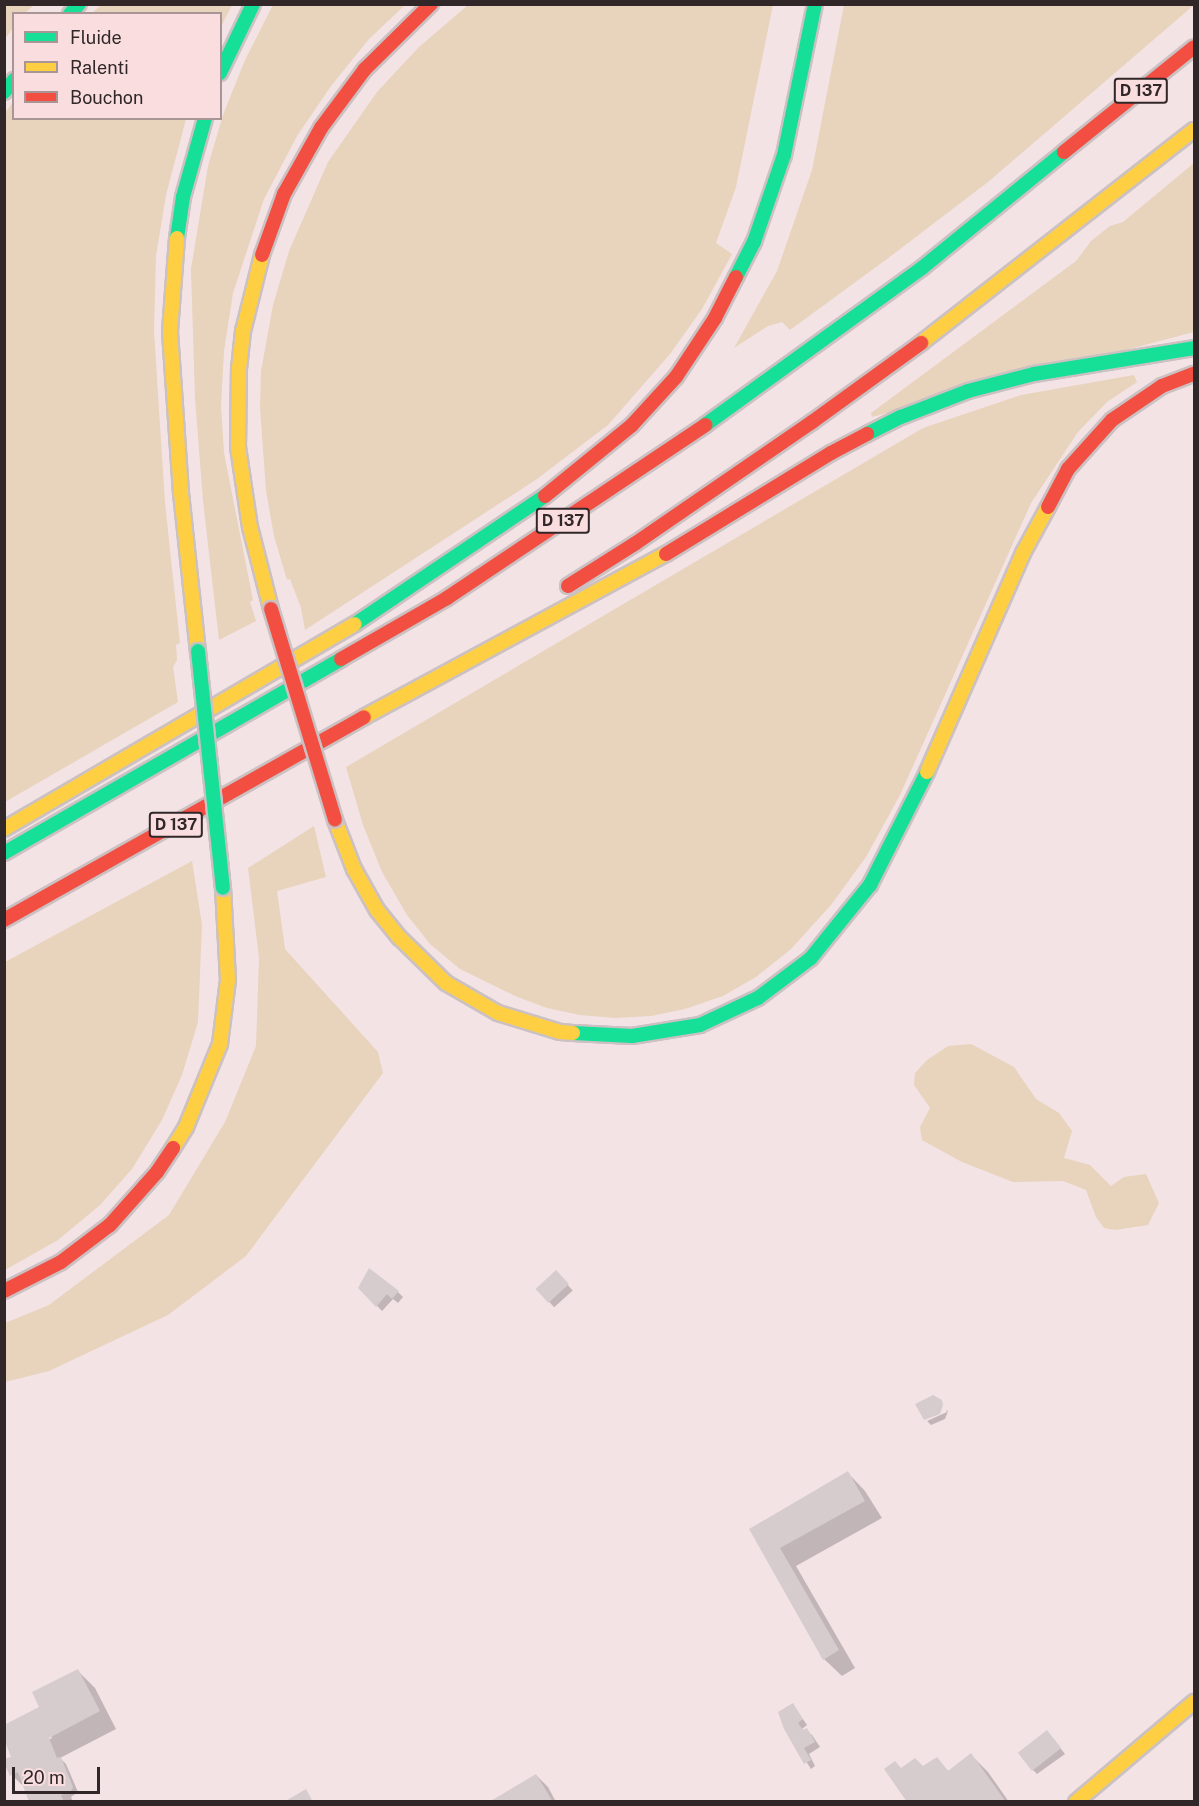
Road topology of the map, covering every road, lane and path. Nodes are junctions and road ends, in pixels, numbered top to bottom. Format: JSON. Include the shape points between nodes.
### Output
{"nodes":[{"id":1,"x":253,"y":4,"type":"edge"},
{"id":2,"x":431,"y":4,"type":"edge"},
{"id":3,"x":815,"y":4,"type":"edge"},
{"id":4,"x":1194,"y":46,"type":"edge"},
{"id":5,"x":222,"y":69,"type":"edge"},
{"id":6,"x":204,"y":120,"type":"edge"},
{"id":7,"x":1194,"y":130,"type":"edge"},
{"id":8,"x":1194,"y":348,"type":"edge"},
{"id":9,"x":1194,"y":374,"type":"edge"},
{"id":10,"x":556,"y":594,"type":"dead end"},
{"id":11,"x":526,"y":613,"type":"dead end"},
{"id":12,"x":346,"y":727,"type":"junction"},
{"id":13,"x":4,"y":829,"type":"edge"},
{"id":14,"x":4,"y":853,"type":"edge"},
{"id":15,"x":4,"y":921,"type":"edge"},
{"id":16,"x":4,"y":1291,"type":"edge"},
{"id":17,"x":1194,"y":1702,"type":"edge"},
{"id":18,"x":1076,"y":1802,"type":"edge"}],
"edges":[{"from":1,"to":5,"type":"main road"},
{"from":2,"to":9,"type":"main road","bridge":true,"via":[[365,69],[321,128],[284,194],[257,269],[243,331],[238,447],[250,527],[271,609],[335,820],[354,869],[377,910],[400,938],[446,983],[498,1013],[560,1032],[632,1036],[700,1025],[758,998],[811,958],[870,885],[926,776],[1023,553],[1068,469],[1121,413],[1162,386]]},
{"from":3,"to":13,"type":"main road","via":[[784,155],[754,242],[715,318],[676,377],[632,425],[536,504],[367,617]]},
{"from":4,"to":14,"type":"main road","number":"D 137","via":[[922,268],[603,495],[447,598]]},
{"from":6,"to":16,"type":"main road","bridge":true,"via":[[183,197],[170,332],[180,481],[223,888],[228,980],[222,1032],[186,1127],[158,1172],[110,1225],[61,1262]]},
{"from":7,"to":10,"type":"main road","via":[[962,313],[812,422]]},
{"from":8,"to":12,"type":"main road","via":[[1034,374],[968,391],[901,417],[831,453],[651,564]]},
{"from":11,"to":12,"type":"main road","number":"D 137"},
{"from":12,"to":15,"type":"main road","number":"D 137"},
{"from":17,"to":18,"type":"main road"}]}
